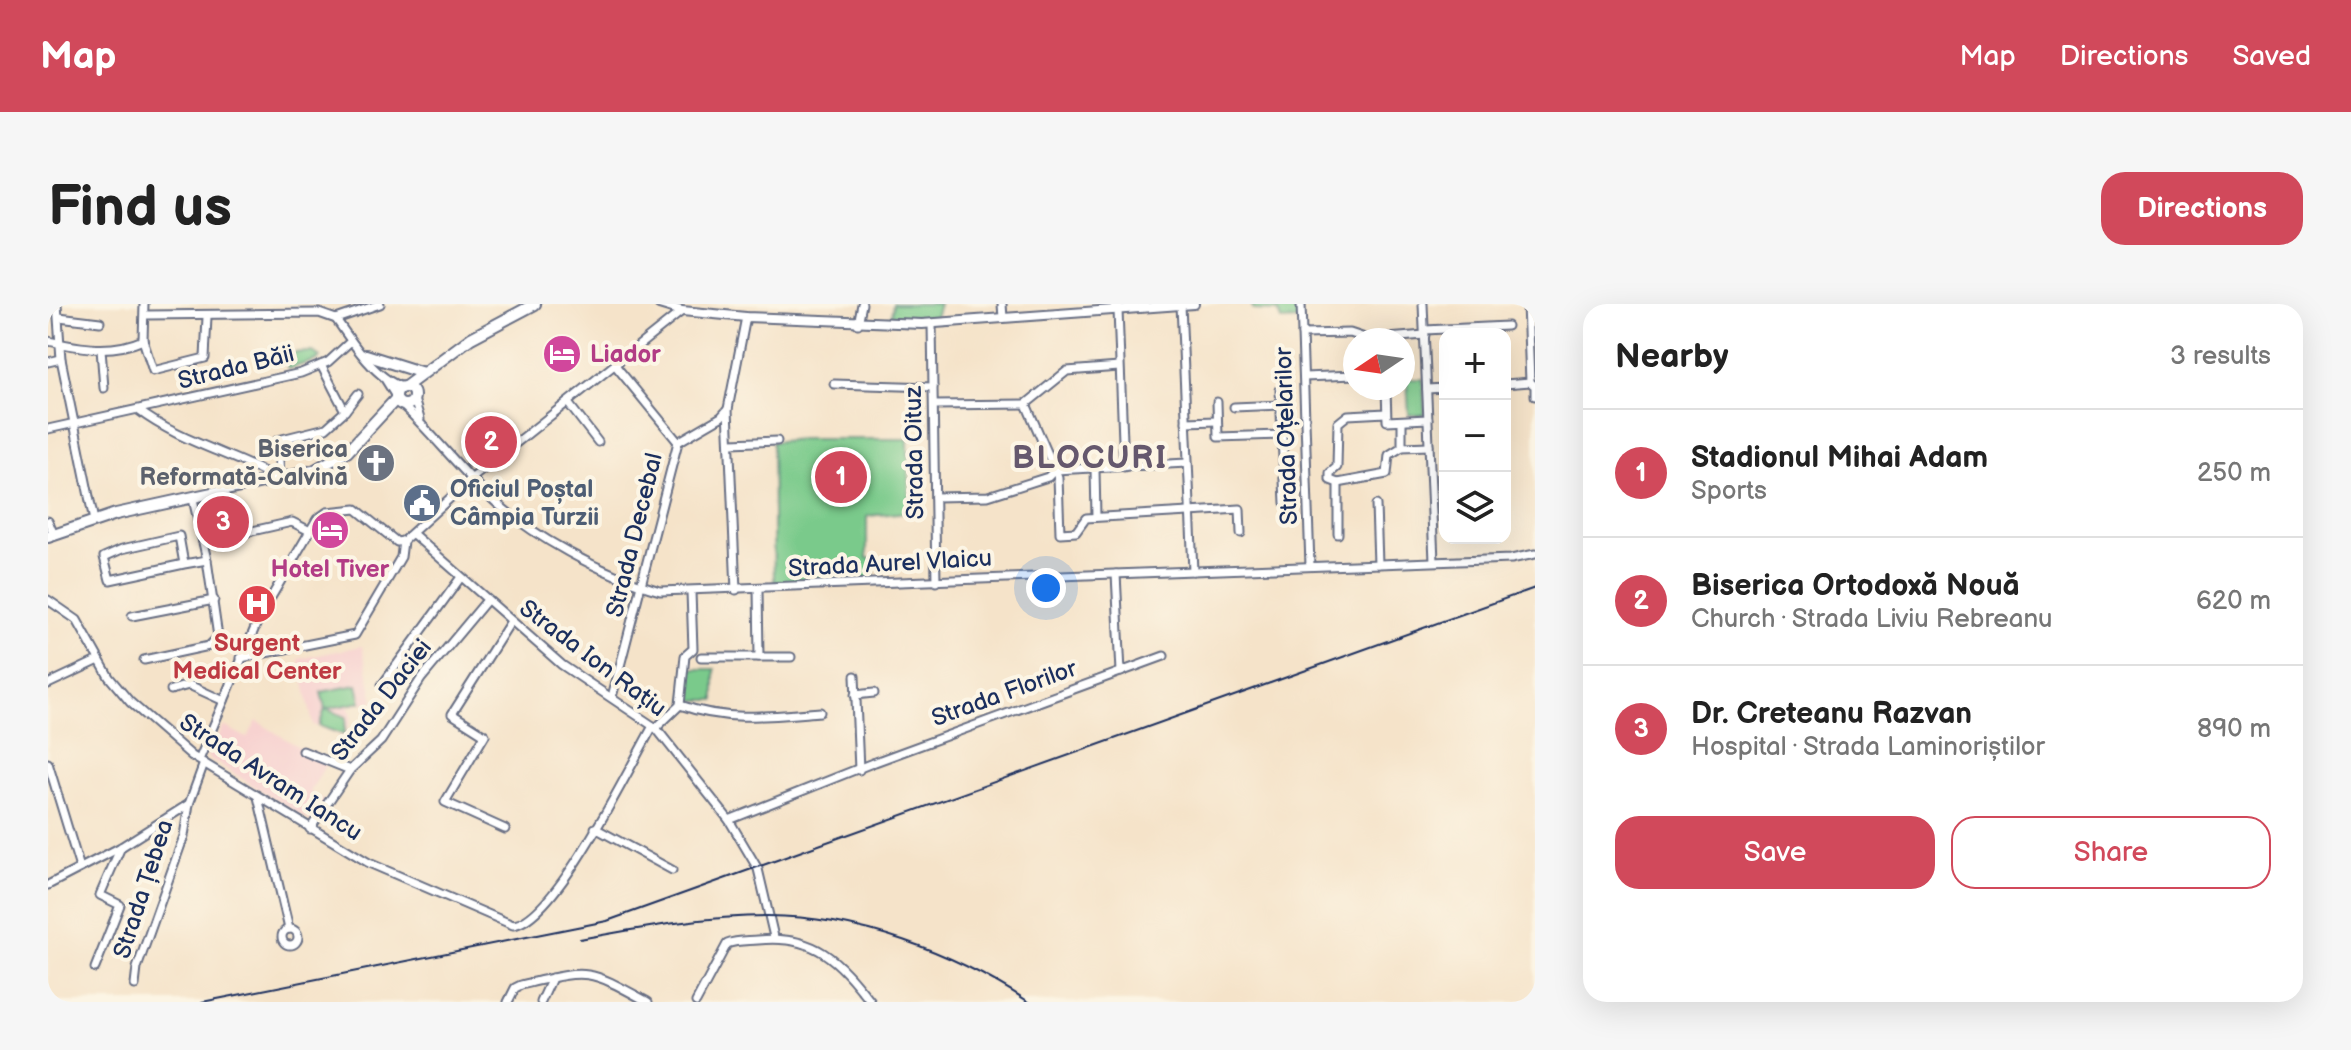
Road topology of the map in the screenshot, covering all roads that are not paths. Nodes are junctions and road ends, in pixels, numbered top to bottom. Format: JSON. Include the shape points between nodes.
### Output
{"nodes":[{"id":1,"x":57,"y":304,"type":"edge"},
{"id":2,"x":144,"y":304,"type":"edge"},
{"id":3,"x":380,"y":304,"type":"edge"},
{"id":4,"x":535,"y":304,"type":"edge"},
{"id":5,"x":659,"y":304,"type":"edge"},
{"id":6,"x":862,"y":304,"type":"edge"},
{"id":7,"x":1002,"y":304,"type":"edge"},
{"id":8,"x":1194,"y":304,"type":"edge"},
{"id":9,"x":1301,"y":304,"type":"edge"},
{"id":10,"x":1423,"y":304,"type":"edge"},
{"id":11,"x":1527,"y":304,"type":"edge"},
{"id":12,"x":1181,"y":305,"type":"edge"},
{"id":13,"x":1141,"y":306,"type":"edge"},
{"id":14,"x":514,"y":309,"type":"edge"},
{"id":15,"x":1118,"y":310,"type":"junction"},
{"id":16,"x":682,"y":311,"type":"junction"},
{"id":17,"x":147,"y":315,"type":"junction"},
{"id":18,"x":59,"y":317,"type":"junction"},
{"id":19,"x":207,"y":317,"type":"junction"},
{"id":20,"x":746,"y":317,"type":"junction"},
{"id":21,"x":1003,"y":318,"type":"junction"},
{"id":22,"x":336,"y":319,"type":"junction"},
{"id":23,"x":100,"y":322,"type":"dead end"},
{"id":24,"x":858,"y":324,"type":"junction"},
{"id":25,"x":932,"y":324,"type":"junction"},
{"id":26,"x":1507,"y":326,"type":"dead end"},
{"id":27,"x":1500,"y":328,"type":"edge"},
{"id":28,"x":1425,"y":332,"type":"junction"},
{"id":29,"x":1439,"y":332,"type":"edge"},
{"id":30,"x":1343,"y":333,"type":"edge"},
{"id":31,"x":1415,"y":333,"type":"edge"},
{"id":32,"x":1302,"y":334,"type":"junction"},
{"id":33,"x":143,"y":340,"type":"junction"},
{"id":34,"x":48,"y":341,"type":"edge"},
{"id":35,"x":351,"y":341,"type":"junction"},
{"id":36,"x":58,"y":343,"type":"junction"},
{"id":37,"x":101,"y":349,"type":"junction"},
{"id":38,"x":366,"y":355,"type":"junction"},
{"id":39,"x":61,"y":359,"type":"junction"},
{"id":40,"x":48,"y":362,"type":"edge"},
{"id":41,"x":434,"y":364,"type":"junction"},
{"id":42,"x":321,"y":365,"type":"junction"},
{"id":43,"x":615,"y":365,"type":"junction"},
{"id":44,"x":1119,"y":367,"type":"junction"},
{"id":45,"x":423,"y":373,"type":"junction"},
{"id":46,"x":1343,"y":375,"type":"edge"},
{"id":47,"x":1304,"y":377,"type":"junction"},
{"id":48,"x":1530,"y":382,"type":"junction"},
{"id":49,"x":834,"y":384,"type":"dead end"},
{"id":50,"x":1511,"y":384,"type":"edge"},
{"id":51,"x":933,"y":387,"type":"junction"},
{"id":52,"x":104,"y":388,"type":"dead end"},
{"id":53,"x":1439,"y":388,"type":"edge"},
{"id":54,"x":1427,"y":389,"type":"junction"},
{"id":55,"x":1280,"y":390,"type":"dead end"},
{"id":56,"x":358,"y":394,"type":"dead end"},
{"id":57,"x":401,"y":396,"type":"junction"},
{"id":58,"x":1535,"y":396,"type":"edge"},
{"id":59,"x":414,"y":398,"type":"junction"},
{"id":60,"x":1386,"y":400,"type":"edge"},
{"id":61,"x":1217,"y":402,"type":"dead end"},
{"id":62,"x":568,"y":403,"type":"junction"},
{"id":63,"x":1026,"y":404,"type":"junction"},
{"id":64,"x":934,"y":405,"type":"junction"},
{"id":65,"x":1281,"y":405,"type":"junction"},
{"id":66,"x":1234,"y":407,"type":"dead end"},
{"id":67,"x":728,"y":409,"type":"junction"},
{"id":68,"x":138,"y":410,"type":"junction"},
{"id":69,"x":345,"y":411,"type":"junction"},
{"id":70,"x":1386,"y":413,"type":"junction"},
{"id":71,"x":1428,"y":419,"type":"junction"},
{"id":72,"x":421,"y":421,"type":"junction"},
{"id":73,"x":1217,"y":421,"type":"junction"},
{"id":74,"x":1402,"y":421,"type":"junction"},
{"id":75,"x":1186,"y":422,"type":"junction"},
{"id":76,"x":75,"y":423,"type":"junction"},
{"id":77,"x":48,"y":429,"type":"edge"},
{"id":78,"x":1282,"y":435,"type":"junction"},
{"id":79,"x":777,"y":441,"type":"dead end"},
{"id":80,"x":598,"y":442,"type":"dead end"},
{"id":81,"x":678,"y":442,"type":"junction"},
{"id":82,"x":732,"y":443,"type":"junction"},
{"id":83,"x":1429,"y":446,"type":"junction"},
{"id":84,"x":1402,"y":447,"type":"junction"},
{"id":85,"x":1187,"y":463,"type":"junction"},
{"id":86,"x":1124,"y":467,"type":"junction"},
{"id":87,"x":1095,"y":469,"type":"junction"},
{"id":88,"x":1055,"y":470,"type":"junction"},
{"id":89,"x":471,"y":479,"type":"junction"},
{"id":90,"x":280,"y":480,"type":"junction"},
{"id":91,"x":1338,"y":483,"type":"junction"},
{"id":92,"x":935,"y":497,"type":"junction"},
{"id":93,"x":193,"y":499,"type":"junction"},
{"id":94,"x":1285,"y":503,"type":"dead end"},
{"id":95,"x":1376,"y":505,"type":"dead end"},
{"id":96,"x":1190,"y":511,"type":"junction"},
{"id":97,"x":1096,"y":517,"type":"junction"},
{"id":98,"x":48,"y":521,"type":"edge"},
{"id":99,"x":94,"y":521,"type":"junction"},
{"id":100,"x":310,"y":531,"type":"junction"},
{"id":101,"x":1241,"y":533,"type":"dead end"},
{"id":102,"x":413,"y":534,"type":"junction"},
{"id":103,"x":1338,"y":534,"type":"dead end"},
{"id":104,"x":51,"y":536,"type":"edge"},
{"id":105,"x":403,"y":541,"type":"junction"},
{"id":106,"x":203,"y":542,"type":"junction"},
{"id":107,"x":1535,"y":554,"type":"edge"},
{"id":108,"x":207,"y":560,"type":"junction"},
{"id":109,"x":1434,"y":561,"type":"junction"},
{"id":110,"x":184,"y":564,"type":"junction"},
{"id":111,"x":1378,"y":564,"type":"junction"},
{"id":112,"x":1310,"y":566,"type":"junction"},
{"id":113,"x":1193,"y":571,"type":"junction"},
{"id":114,"x":1116,"y":574,"type":"junction"},
{"id":115,"x":461,"y":577,"type":"junction"},
{"id":116,"x":936,"y":582,"type":"junction"},
{"id":117,"x":643,"y":586,"type":"junction"},
{"id":118,"x":758,"y":589,"type":"junction"},
{"id":119,"x":736,"y":590,"type":"junction"},
{"id":120,"x":691,"y":592,"type":"junction"},
{"id":121,"x":48,"y":600,"type":"edge"},
{"id":122,"x":214,"y":600,"type":"junction"},
{"id":123,"x":487,"y":600,"type":"junction"},
{"id":124,"x":132,"y":616,"type":"dead end"},
{"id":125,"x":511,"y":621,"type":"junction"},
{"id":126,"x":693,"y":649,"type":"junction"},
{"id":127,"x":1164,"y":656,"type":"dead end"},
{"id":128,"x":701,"y":657,"type":"junction"},
{"id":129,"x":759,"y":657,"type":"junction"},
{"id":130,"x":791,"y":657,"type":"dead end"},
{"id":131,"x":241,"y":658,"type":"junction"},
{"id":132,"x":99,"y":660,"type":"junction"},
{"id":133,"x":144,"y":660,"type":"dead end"},
{"id":134,"x":687,"y":662,"type":"junction"},
{"id":135,"x":1121,"y":672,"type":"junction"},
{"id":136,"x":855,"y":676,"type":"dead end"},
{"id":137,"x":48,"y":684,"type":"edge"},
{"id":138,"x":382,"y":685,"type":"dead end"},
{"id":139,"x":171,"y":690,"type":"dead end"},
{"id":140,"x":874,"y":693,"type":"dead end"},
{"id":141,"x":855,"y":695,"type":"junction"},
{"id":142,"x":612,"y":697,"type":"junction"},
{"id":143,"x":224,"y":701,"type":"junction"},
{"id":144,"x":680,"y":705,"type":"junction"},
{"id":145,"x":820,"y":712,"type":"dead end"},
{"id":146,"x":654,"y":727,"type":"junction"},
{"id":147,"x":303,"y":751,"type":"dead end"},
{"id":148,"x":201,"y":762,"type":"junction"},
{"id":149,"x":48,"y":763,"type":"edge"},
{"id":150,"x":350,"y":770,"type":"junction"},
{"id":151,"x":859,"y":770,"type":"junction"},
{"id":152,"x":258,"y":797,"type":"junction"},
{"id":153,"x":189,"y":804,"type":"junction"},
{"id":154,"x":729,"y":820,"type":"junction"},
{"id":155,"x":595,"y":828,"type":"junction"},
{"id":156,"x":310,"y":829,"type":"junction"},
{"id":157,"x":505,"y":829,"type":"dead end"},
{"id":158,"x":121,"y":847,"type":"junction"},
{"id":159,"x":80,"y":868,"type":"junction"},
{"id":160,"x":672,"y":870,"type":"dead end"},
{"id":161,"x":48,"y":885,"type":"edge"},
{"id":162,"x":289,"y":929,"type":"dead end"},
{"id":163,"x":774,"y":937,"type":"junction"},
{"id":164,"x":95,"y":968,"type":"dead end"},
{"id":165,"x":552,"y":978,"type":"junction"},
{"id":166,"x":135,"y":985,"type":"dead end"},
{"id":167,"x":508,"y":1002,"type":"edge"},
{"id":168,"x":541,"y":1002,"type":"edge"},
{"id":169,"x":648,"y":1002,"type":"edge"},
{"id":170,"x":696,"y":1002,"type":"edge"},
{"id":171,"x":871,"y":1002,"type":"edge"}],
"edges":[{"from":1,"to":18,"type":"street"},
{"from":2,"to":17,"type":"street"},
{"from":3,"to":22,"type":"street"},
{"from":4,"to":14,"type":"main road"},
{"from":5,"to":16,"type":"street"},
{"from":6,"to":24,"type":"street"},
{"from":7,"to":21,"type":"street"},
{"from":8,"to":12,"type":"street"},
{"from":9,"to":32,"type":"street","name":"Strada Oțelarilor"},
{"from":10,"to":28,"type":"street"},
{"from":11,"to":48,"type":"street"},
{"from":12,"to":13,"type":"street"},
{"from":12,"to":75,"type":"street"},
{"from":13,"to":15,"type":"street"},
{"from":14,"to":41,"type":"main road"},
{"from":15,"to":21,"type":"street"},
{"from":15,"to":44,"type":"street"},
{"from":16,"to":20,"type":"street"},
{"from":16,"to":43,"type":"street"},
{"from":17,"to":19,"type":"street"},
{"from":17,"to":33,"type":"street"},
{"from":18,"to":23,"type":"street"},
{"from":18,"to":36,"type":"street"},
{"from":19,"to":22,"type":"street","via":[[319,313]]},
{"from":19,"to":33,"type":"street","name":"Strada Băii","via":[[205,358],[153,371]]},
{"from":20,"to":24,"type":"street"},
{"from":20,"to":67,"type":"street"},
{"from":21,"to":25,"type":"street"},
{"from":22,"to":35,"type":"street"},
{"from":24,"to":25,"type":"street"},
{"from":25,"to":51,"type":"street","name":"Strada Oituz"},
{"from":26,"to":27,"type":"street"},
{"from":28,"to":29,"type":"street"},
{"from":28,"to":31,"type":"street"},
{"from":28,"to":54,"type":"street"},
{"from":30,"to":32,"type":"street"},
{"from":32,"to":47,"type":"street","name":"Strada Oțelarilor"},
{"from":33,"to":37,"type":"street"},
{"from":34,"to":36,"type":"street"},
{"from":35,"to":38,"type":"street"},
{"from":35,"to":42,"type":"street","name":"Strada Băii"},
{"from":36,"to":37,"type":"street"},
{"from":36,"to":39,"type":"street"},
{"from":37,"to":52,"type":"street"},
{"from":38,"to":45,"type":"main road"},
{"from":38,"to":57,"type":"street"},
{"from":39,"to":40,"type":"street"},
{"from":39,"to":76,"type":"street"},
{"from":41,"to":45,"type":"main road"},
{"from":41,"to":59,"type":"main road"},
{"from":42,"to":68,"type":"street","name":"Strada Băii","via":[[269,383]]},
{"from":42,"to":69,"type":"street"},
{"from":43,"to":62,"type":"street"},
{"from":43,"to":81,"type":"street"},
{"from":44,"to":63,"type":"street","via":[[1067,371]]},
{"from":44,"to":86,"type":"street"},
{"from":45,"to":57,"type":"main road"},
{"from":46,"to":47,"type":"street"},
{"from":47,"to":112,"type":"street","name":"Strada Oțelarilor"},
{"from":48,"to":50,"type":"street"},
{"from":48,"to":58,"type":"street"},
{"from":49,"to":51,"type":"street"},
{"from":51,"to":64,"type":"street","name":"Strada Oituz"},
{"from":53,"to":54,"type":"street"},
{"from":54,"to":71,"type":"street"},
{"from":55,"to":65,"type":"street"},
{"from":56,"to":69,"type":"street"},
{"from":57,"to":59,"type":"main road"},
{"from":57,"to":72,"type":"street"},
{"from":57,"to":90,"type":"main road","via":[[324,467]]},
{"from":59,"to":72,"type":"street"},
{"from":60,"to":70,"type":"street"},
{"from":61,"to":73,"type":"street"},
{"from":62,"to":80,"type":"street"},
{"from":62,"to":89,"type":"street"},
{"from":63,"to":64,"type":"street"},
{"from":63,"to":88,"type":"street"},
{"from":64,"to":92,"type":"street","name":"Strada Oituz"},
{"from":65,"to":66,"type":"street"},
{"from":65,"to":78,"type":"street"},
{"from":67,"to":81,"type":"street","name":"Strada Decebal"},
{"from":67,"to":82,"type":"street"},
{"from":68,"to":76,"type":"street","name":"Strada Băii"},
{"from":68,"to":90,"type":"street","via":[[168,430]]},
{"from":69,"to":90,"type":"street","via":[[326,428],[278,440]]},
{"from":70,"to":74,"type":"street","via":[[1387,421]]},
{"from":70,"to":91,"type":"street","via":[[1341,418],[1337,467],[1330,473],[1332,483]]},
{"from":71,"to":74,"type":"street"},
{"from":71,"to":83,"type":"street"},
{"from":72,"to":89,"type":"street","name":"Strada Aurel Vlaicu"},
{"from":73,"to":75,"type":"street"},
{"from":73,"to":78,"type":"street","via":[[1218,437]]},
{"from":74,"to":84,"type":"street"},
{"from":75,"to":85,"type":"street"},
{"from":76,"to":77,"type":"street","name":"Strada Băii"},
{"from":76,"to":99,"type":"street"},
{"from":78,"to":94,"type":"street"},
{"from":79,"to":82,"type":"street"},
{"from":81,"to":117,"type":"street","name":"Strada Decebal"},
{"from":82,"to":119,"type":"street"},
{"from":83,"to":84,"type":"street"},
{"from":83,"to":109,"type":"street"},
{"from":84,"to":91,"type":"street","via":[[1389,455],[1387,474]]},
{"from":85,"to":86,"type":"street"},
{"from":85,"to":96,"type":"street"},
{"from":86,"to":87,"type":"street"},
{"from":87,"to":88,"type":"street"},
{"from":87,"to":97,"type":"street"},
{"from":88,"to":92,"type":"street","via":[[988,496]]},
{"from":88,"to":97,"type":"street","via":[[1060,533],[1076,532],[1086,518]]},
{"from":89,"to":102,"type":"street"},
{"from":89,"to":117,"type":"street","name":"Strada Aurel Vlaicu","via":[[546,538]]},
{"from":90,"to":93,"type":"main road"},
{"from":91,"to":103,"type":"street"},
{"from":92,"to":116,"type":"street","name":"Strada Oituz"},
{"from":93,"to":99,"type":"main road"},
{"from":93,"to":106,"type":"street"},
{"from":95,"to":111,"type":"street"},
{"from":96,"to":97,"type":"street"},
{"from":96,"to":101,"type":"street","via":[[1240,509]]},
{"from":96,"to":113,"type":"street"},
{"from":98,"to":104,"type":"street"},
{"from":99,"to":104,"type":"main road"},
{"from":100,"to":105,"type":"street","via":[[322,514],[356,509],[397,542]]},
{"from":100,"to":106,"type":"street","via":[[292,522]]},
{"from":100,"to":131,"type":"street","name":"Strada Țebea"},
{"from":102,"to":105,"type":"street"},
{"from":102,"to":115,"type":"street","name":"Strada Ion Rațiu"},
{"from":105,"to":131,"type":"street","via":[[401,557],[355,635]]},
{"from":106,"to":108,"type":"street"},
{"from":107,"to":109,"type":"street","name":"Strada Aurel Vlaicu"},
{"from":108,"to":110,"type":"street"},
{"from":108,"to":122,"type":"street"},
{"from":109,"to":111,"type":"street","name":"Strada Aurel Vlaicu"},
{"from":110,"to":110,"type":"street","via":[[179,536],[104,557],[110,580]]},
{"from":111,"to":112,"type":"street","name":"Strada Aurel Vlaicu"},
{"from":112,"to":113,"type":"street","name":"Strada Aurel Vlaicu"},
{"from":113,"to":114,"type":"street","name":"Strada Aurel Vlaicu"},
{"from":114,"to":116,"type":"street","name":"Strada Aurel Vlaicu"},
{"from":114,"to":135,"type":"street"},
{"from":115,"to":123,"type":"street","name":"Strada Ion Rațiu"},
{"from":115,"to":138,"type":"street"},
{"from":116,"to":118,"type":"street","name":"Strada Aurel Vlaicu"},
{"from":117,"to":120,"type":"street","name":"Strada Aurel Vlaicu"},
{"from":117,"to":142,"type":"street","name":"Strada Decebal"},
{"from":118,"to":119,"type":"street","name":"Strada Aurel Vlaicu"},
{"from":118,"to":129,"type":"street"},
{"from":119,"to":120,"type":"street","name":"Strada Aurel Vlaicu"},
{"from":120,"to":126,"type":"street"},
{"from":121,"to":132,"type":"street","name":"Strada Avram Iancu","via":[[77,620]]},
{"from":122,"to":124,"type":"street"},
{"from":122,"to":133,"type":"street","via":[[219,629],[209,646]]},
{"from":123,"to":125,"type":"street","name":"Strada Ion Rațiu"},
{"from":123,"to":150,"type":"street","name":"Strada Daciei","via":[[421,679],[381,741]]},
{"from":125,"to":142,"type":"street","name":"Strada Ion Rațiu","via":[[562,665]]},
{"from":125,"to":157,"type":"street","via":[[452,714],[485,735],[445,802]]},
{"from":126,"to":128,"type":"street"},
{"from":126,"to":134,"type":"street","via":[[686,654]]},
{"from":127,"to":135,"type":"street","name":"Strada Florilor"},
{"from":128,"to":129,"type":"street"},
{"from":128,"to":134,"type":"street","via":[[696,664]]},
{"from":129,"to":130,"type":"street"},
{"from":131,"to":143,"type":"street","name":"Strada Țebea"},
{"from":132,"to":137,"type":"street"},
{"from":132,"to":148,"type":"street","name":"Strada Avram Iancu","via":[[130,702]]},
{"from":134,"to":144,"type":"street"},
{"from":135,"to":151,"type":"street","name":"Strada Florilor"},
{"from":136,"to":141,"type":"street"},
{"from":139,"to":143,"type":"street","via":[[189,685]]},
{"from":140,"to":141,"type":"street"},
{"from":141,"to":151,"type":"street"},
{"from":142,"to":146,"type":"street","name":"Strada Ion Rațiu"},
{"from":143,"to":148,"type":"street","name":"Strada Țebea"},
{"from":144,"to":145,"type":"street","via":[[710,716]]},
{"from":144,"to":146,"type":"street"},
{"from":146,"to":154,"type":"street","name":"Strada Ion Rațiu"},
{"from":146,"to":155,"type":"street"},
{"from":147,"to":150,"type":"street"},
{"from":148,"to":152,"type":"street","name":"Strada Avram Iancu"},
{"from":148,"to":153,"type":"street","name":"Strada Țebea"},
{"from":149,"to":159,"type":"street"},
{"from":150,"to":156,"type":"street","name":"Strada Daciei"},
{"from":151,"to":154,"type":"street","name":"Strada Florilor"},
{"from":152,"to":156,"type":"street","name":"Strada Avram Iancu"},
{"from":152,"to":162,"type":"street"},
{"from":153,"to":158,"type":"street"},
{"from":153,"to":166,"type":"street","name":"Strada Țebea","via":[[184,836]]},
{"from":154,"to":163,"type":"street","name":"Strada Ion Rațiu","via":[[758,869]]},
{"from":155,"to":156,"type":"street","name":"Strada Avram Iancu","via":[[558,889],[520,924],[498,921],[393,875]]},
{"from":155,"to":160,"type":"street"},
{"from":158,"to":159,"type":"street"},
{"from":158,"to":164,"type":"street","via":[[100,895],[120,905]]},
{"from":159,"to":161,"type":"street"},
{"from":163,"to":170,"type":"street","via":[[727,944]]},
{"from":163,"to":171,"type":"street","via":[[803,942],[832,957]]},
{"from":165,"to":167,"type":"street","via":[[518,987]]},
{"from":165,"to":168,"type":"street"},
{"from":165,"to":169,"type":"street","via":[[594,974]]}]}
